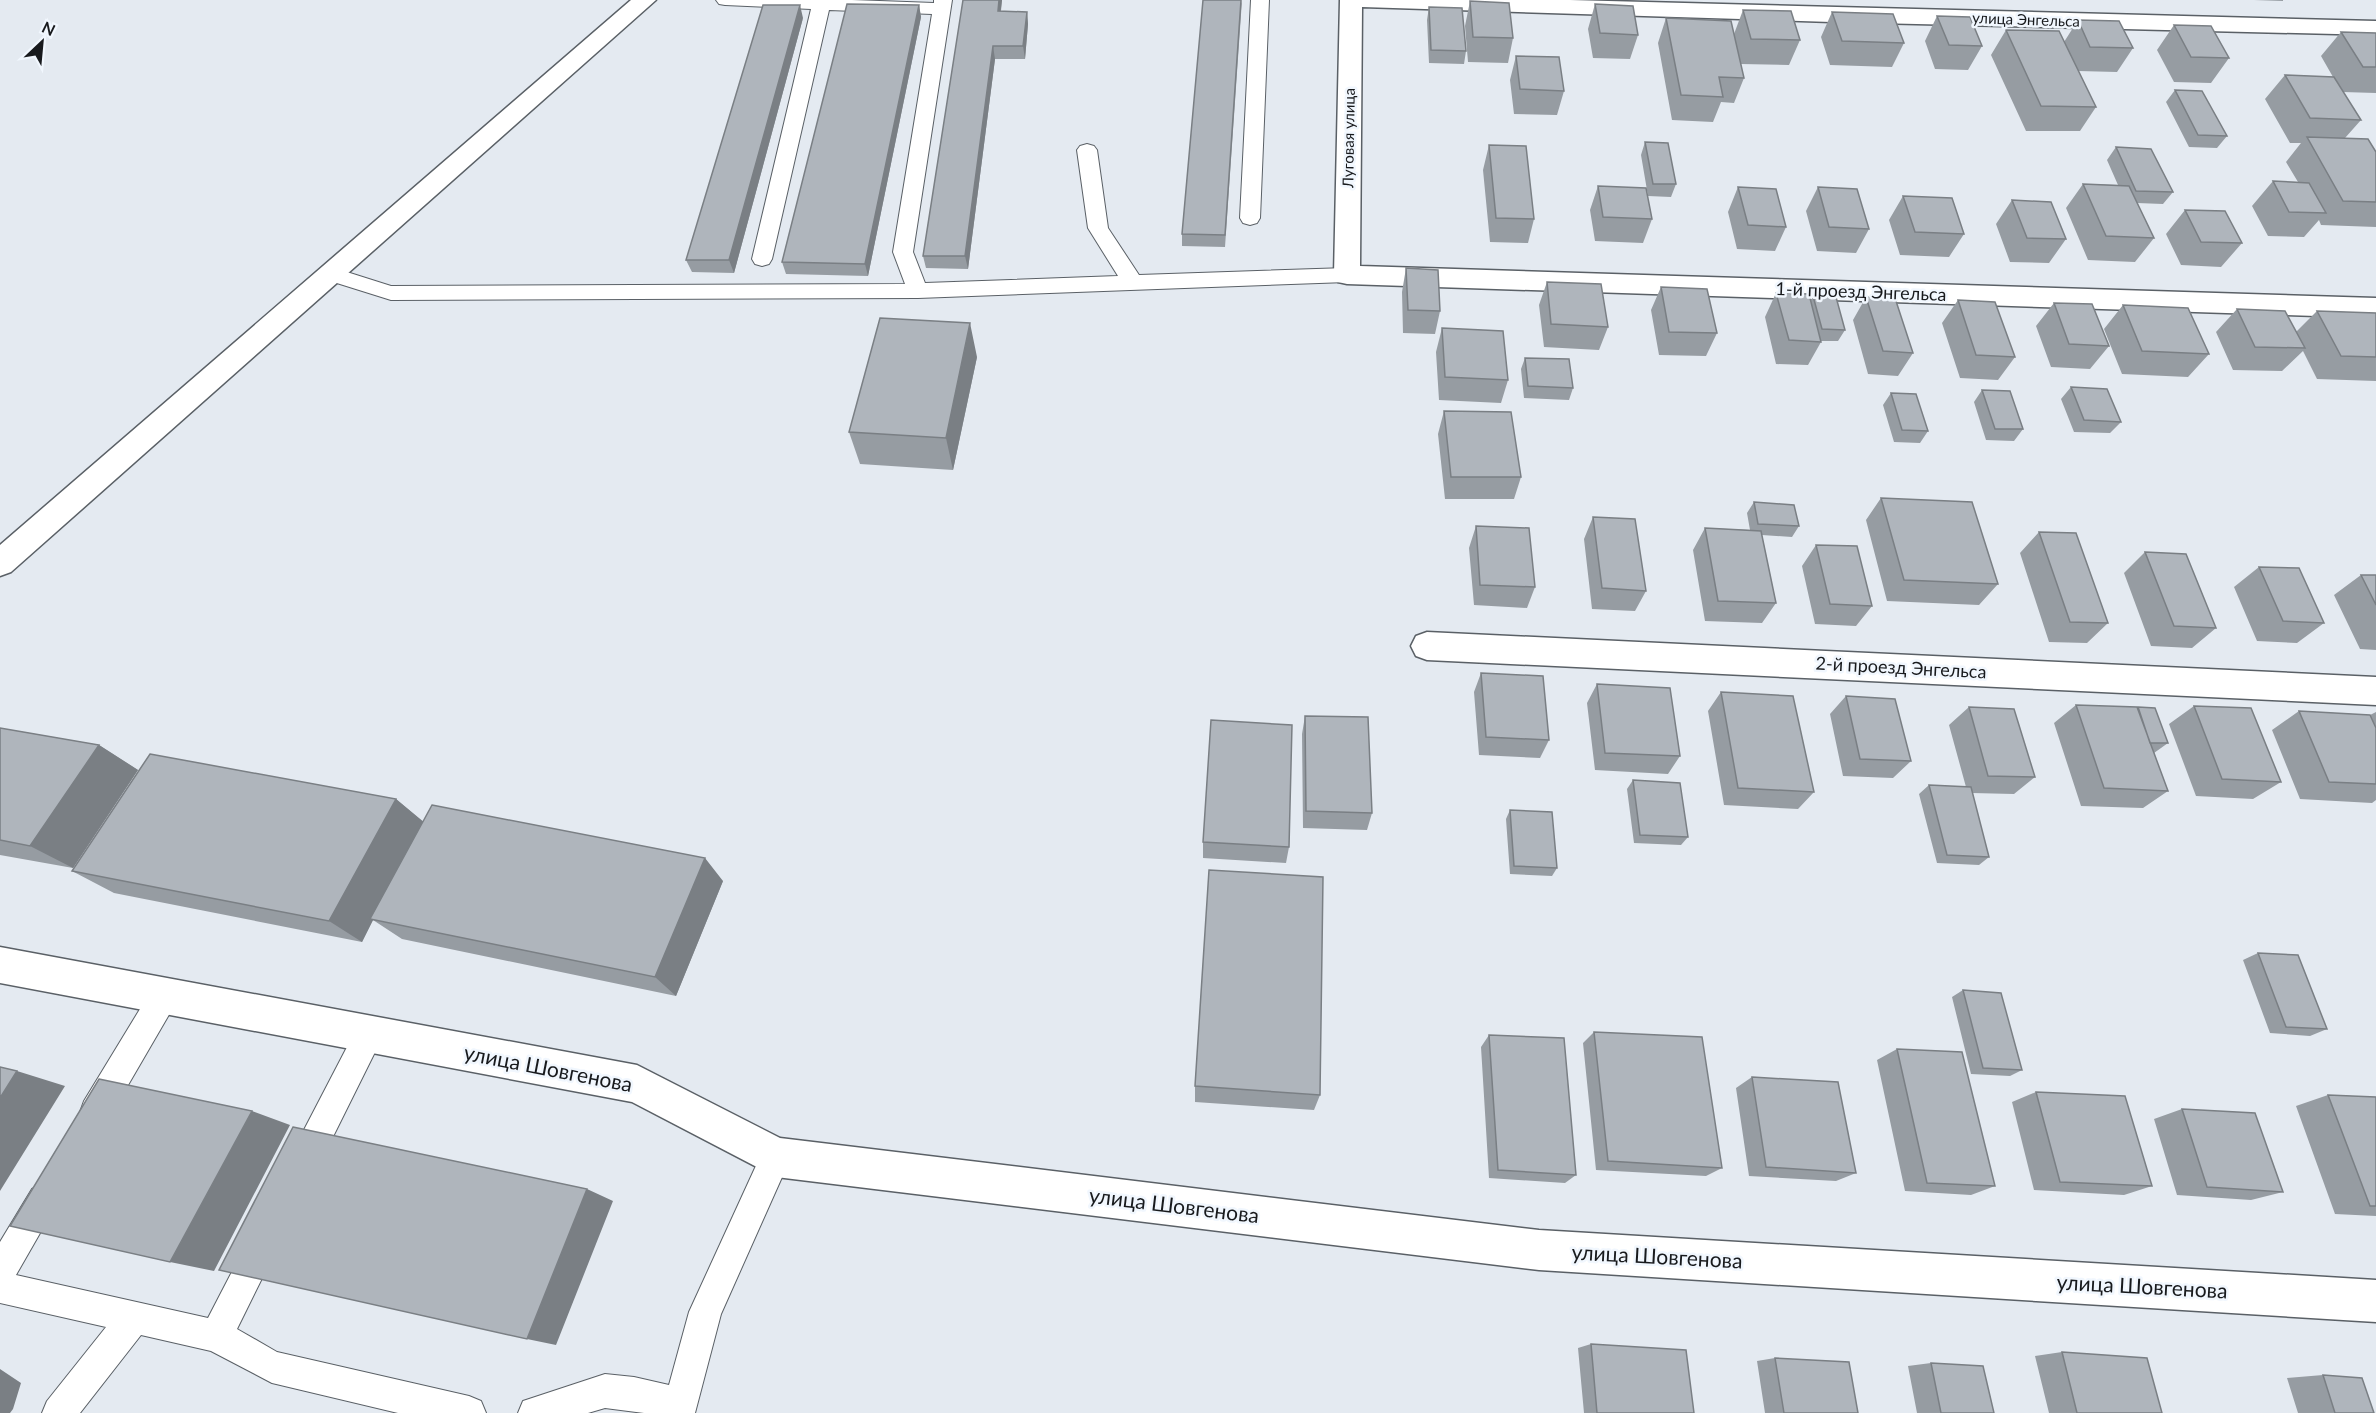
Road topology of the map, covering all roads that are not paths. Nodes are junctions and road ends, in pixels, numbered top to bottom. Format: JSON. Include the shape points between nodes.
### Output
{"nodes":[{"id":1,"x":645,"y":0,"type":"edge"},
{"id":2,"x":724,"y":0,"type":"edge"},
{"id":3,"x":1260,"y":0,"type":"edge"},
{"id":4,"x":1351,"y":0,"type":"edge"},
{"id":5,"x":2210,"y":0,"type":"edge"},
{"id":6,"x":821,"y":4,"type":"junction"},
{"id":7,"x":943,"y":4,"type":"edge"},
{"id":8,"x":1829,"y":8,"type":"edge"},
{"id":9,"x":2224,"y":26,"type":"junction"},
{"id":10,"x":2376,"y":28,"type":"edge"},
{"id":11,"x":1087,"y":150,"type":"dead end"},
{"id":12,"x":1250,"y":218,"type":"dead end"},
{"id":13,"x":762,"y":259,"type":"dead end"},
{"id":14,"x":331,"y":274,"type":"junction"},
{"id":15,"x":1347,"y":276,"type":"junction"},
{"id":16,"x":1132,"y":282,"type":"junction"},
{"id":17,"x":918,"y":291,"type":"junction"},
{"id":18,"x":2376,"y":308,"type":"edge"},
{"id":19,"x":0,"y":563,"type":"edge"},
{"id":20,"x":1427,"y":646,"type":"dead end"},
{"id":21,"x":2376,"y":691,"type":"edge"},
{"id":22,"x":0,"y":965,"type":"edge"},
{"id":23,"x":164,"y":996,"type":"junction"},
{"id":24,"x":369,"y":1034,"type":"junction"},
{"id":25,"x":79,"y":1139,"type":"edge"},
{"id":26,"x":776,"y":1157,"type":"junction"},
{"id":27,"x":54,"y":1180,"type":"edge"},
{"id":28,"x":290,"y":1190,"type":"edge"},
{"id":29,"x":274,"y":1221,"type":"edge"},
{"id":30,"x":0,"y":1272,"type":"edge"},
{"id":31,"x":0,"y":1287,"type":"edge"},
{"id":32,"x":2376,"y":1301,"type":"edge"},
{"id":33,"x":135,"y":1317,"type":"junction"},
{"id":34,"x":216,"y":1336,"type":"junction"},
{"id":35,"x":680,"y":1409,"type":"edge"},
{"id":36,"x":59,"y":1413,"type":"edge"},
{"id":37,"x":469,"y":1413,"type":"edge"},
{"id":38,"x":535,"y":1413,"type":"edge"}],
"edges":[{"from":1,"to":14,"type":"street"},
{"from":2,"to":6,"type":"lane"},
{"from":3,"to":12,"type":"lane"},
{"from":4,"to":8,"type":"street","name":"улица Энгельса"},
{"from":4,"to":15,"type":"street","name":"Луговая улица"},
{"from":5,"to":9,"type":"street"},
{"from":6,"to":7,"type":"lane"},
{"from":6,"to":13,"type":"lane"},
{"from":7,"to":17,"type":"lane","via":[[903,252]]},
{"from":8,"to":9,"type":"street","name":"улица Энгельса"},
{"from":9,"to":10,"type":"street","name":"улица Энгельса"},
{"from":11,"to":16,"type":"lane","via":[[1098,228]]},
{"from":14,"to":17,"type":"lane","via":[[391,293]]},
{"from":14,"to":19,"type":"street"},
{"from":15,"to":16,"type":"lane"},
{"from":15,"to":18,"type":"street","name":"1-й проезд Энгельса"},
{"from":16,"to":17,"type":"lane"},
{"from":20,"to":21,"type":"street","name":"2-й проезд Энгельса"},
{"from":22,"to":23,"type":"street","name":"улица Шовгенова"},
{"from":23,"to":24,"type":"street","name":"улица Шовгенова"},
{"from":23,"to":25,"type":"lane"},
{"from":24,"to":26,"type":"street","name":"улица Шовгенова","via":[[637,1084]]},
{"from":24,"to":28,"type":"lane"},
{"from":26,"to":32,"type":"street","name":"улица Шовгенова","via":[[1539,1250]]},
{"from":26,"to":35,"type":"lane","via":[[705,1312]]},
{"from":27,"to":30,"type":"lane"},
{"from":29,"to":34,"type":"lane"},
{"from":31,"to":33,"type":"lane"},
{"from":33,"to":34,"type":"lane"},
{"from":33,"to":36,"type":"lane"},
{"from":34,"to":37,"type":"lane","via":[[272,1367]]},
{"from":35,"to":38,"type":"lane","via":[[633,1394],[605,1391]]}]}
